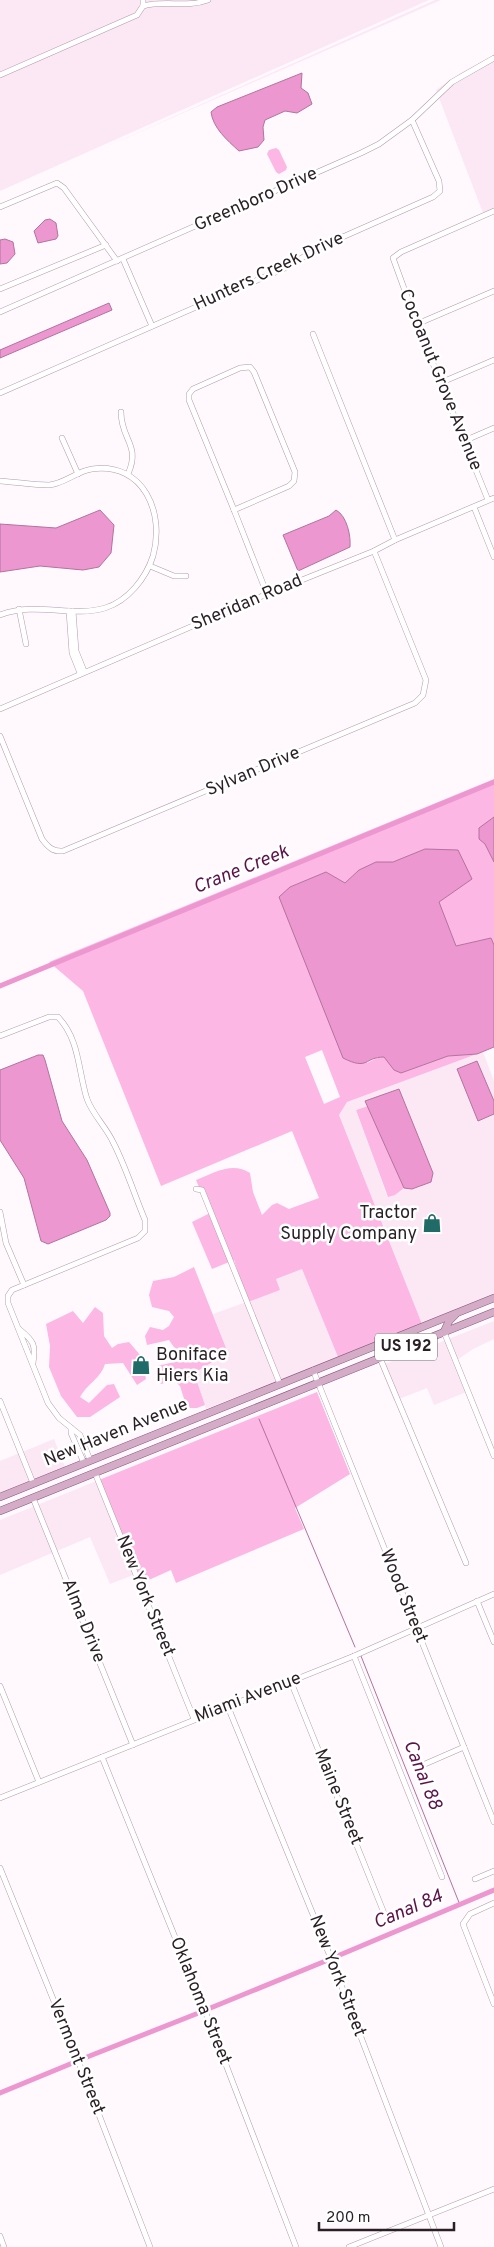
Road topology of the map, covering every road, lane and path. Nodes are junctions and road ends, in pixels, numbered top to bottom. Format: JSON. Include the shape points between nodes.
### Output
{"nodes":[{"id":1,"x":208,"y":0,"type":"edge"},
{"id":2,"x":143,"y":3,"type":"edge"},
{"id":3,"x":494,"y":58,"type":"edge"},
{"id":4,"x":0,"y":75,"type":"edge"},
{"id":5,"x":412,"y":120,"type":"junction"},
{"id":6,"x":0,"y":207,"type":"edge"},
{"id":7,"x":494,"y":211,"type":"edge"},
{"id":8,"x":106,"y":245,"type":"junction"},
{"id":9,"x":120,"y":260,"type":"junction"},
{"id":10,"x":0,"y":289,"type":"edge"},
{"id":11,"x":494,"y":291,"type":"edge"},
{"id":12,"x":0,"y":312,"type":"edge"},
{"id":13,"x":417,"y":324,"type":"junction"},
{"id":14,"x":152,"y":326,"type":"junction"},
{"id":15,"x":313,"y":334,"type":"dead end"},
{"id":16,"x":494,"y":360,"type":"edge"},
{"id":17,"x":440,"y":384,"type":"junction"},
{"id":18,"x":0,"y":393,"type":"edge"},
{"id":19,"x":121,"y":412,"type":"dead end"},
{"id":20,"x":494,"y":428,"type":"edge"},
{"id":21,"x":62,"y":438,"type":"dead end"},
{"id":22,"x":464,"y":441,"type":"junction"},
{"id":23,"x":78,"y":474,"type":"junction"},
{"id":24,"x":128,"y":474,"type":"junction"},
{"id":25,"x":0,"y":481,"type":"edge"},
{"id":26,"x":491,"y":499,"type":"edge"},
{"id":27,"x":474,"y":507,"type":"junction"},
{"id":28,"x":234,"y":510,"type":"junction"},
{"id":29,"x":395,"y":540,"type":"junction"},
{"id":30,"x":374,"y":551,"type":"junction"},
{"id":31,"x":494,"y":557,"type":"edge"},
{"id":32,"x":150,"y":566,"type":"junction"},
{"id":33,"x":186,"y":576,"type":"dead end"},
{"id":34,"x":268,"y":594,"type":"junction"},
{"id":35,"x":19,"y":610,"type":"junction"},
{"id":36,"x":71,"y":611,"type":"junction"},
{"id":37,"x":0,"y":615,"type":"edge"},
{"id":38,"x":26,"y":644,"type":"dead end"},
{"id":39,"x":82,"y":672,"type":"junction"},
{"id":40,"x":0,"y":709,"type":"edge"},
{"id":41,"x":0,"y":736,"type":"edge"},
{"id":42,"x":0,"y":1036,"type":"edge"},
{"id":43,"x":196,"y":1189,"type":"dead end"},
{"id":44,"x":0,"y":1212,"type":"edge"},
{"id":45,"x":24,"y":1286,"type":"junction"},
{"id":46,"x":494,"y":1298,"type":"edge"},
{"id":47,"x":459,"y":1312,"type":"junction"},
{"id":48,"x":494,"y":1312,"type":"edge"},
{"id":49,"x":19,"y":1329,"type":"junction"},
{"id":50,"x":444,"y":1332,"type":"junction"},
{"id":51,"x":393,"y":1338,"type":"junction"},
{"id":52,"x":33,"y":1344,"type":"junction"},
{"id":53,"x":26,"y":1347,"type":"junction"},
{"id":54,"x":380,"y":1358,"type":"junction"},
{"id":55,"x":33,"y":1364,"type":"junction"},
{"id":56,"x":313,"y":1370,"type":"junction"},
{"id":57,"x":318,"y":1383,"type":"junction"},
{"id":58,"x":280,"y":1384,"type":"junction"},
{"id":59,"x":0,"y":1401,"type":"edge"},
{"id":60,"x":230,"y":1403,"type":"junction"},
{"id":61,"x":214,"y":1410,"type":"junction"},
{"id":62,"x":220,"y":1422,"type":"junction"},
{"id":63,"x":203,"y":1429,"type":"junction"},
{"id":64,"x":109,"y":1453,"type":"junction"},
{"id":65,"x":494,"y":1456,"type":"edge"},
{"id":66,"x":87,"y":1462,"type":"junction"},
{"id":67,"x":95,"y":1472,"type":"junction"},
{"id":68,"x":79,"y":1479,"type":"junction"},
{"id":69,"x":33,"y":1483,"type":"junction"},
{"id":70,"x":0,"y":1497,"type":"edge"},
{"id":71,"x":33,"y":1498,"type":"junction"},
{"id":72,"x":0,"y":1511,"type":"edge"},
{"id":73,"x":466,"y":1564,"type":"dead end"},
{"id":74,"x":494,"y":1594,"type":"edge"},
{"id":75,"x":477,"y":1601,"type":"junction"},
{"id":76,"x":415,"y":1628,"type":"junction"},
{"id":77,"x":494,"y":1642,"type":"edge"},
{"id":78,"x":354,"y":1656,"type":"junction"},
{"id":79,"x":291,"y":1682,"type":"junction"},
{"id":80,"x":0,"y":1686,"type":"edge"},
{"id":81,"x":228,"y":1707,"type":"junction"},
{"id":82,"x":194,"y":1719,"type":"junction"},
{"id":83,"x":133,"y":1745,"type":"junction"},
{"id":84,"x":464,"y":1747,"type":"junction"},
{"id":85,"x":102,"y":1757,"type":"junction"},
{"id":86,"x":425,"y":1764,"type":"dead end"},
{"id":87,"x":39,"y":1782,"type":"junction"},
{"id":88,"x":0,"y":1798,"type":"edge"},
{"id":89,"x":494,"y":1822,"type":"edge"},
{"id":90,"x":0,"y":1868,"type":"edge"},
{"id":91,"x":494,"y":1871,"type":"edge"},
{"id":92,"x":442,"y":1877,"type":"dead end"},
{"id":93,"x":475,"y":1879,"type":"dead end"},
{"id":94,"x":494,"y":1903,"type":"edge"},
{"id":95,"x":384,"y":1913,"type":"dead end"},
{"id":96,"x":494,"y":2004,"type":"edge"},
{"id":97,"x":494,"y":2189,"type":"edge"},
{"id":98,"x":429,"y":2215,"type":"junction"},
{"id":99,"x":0,"y":2236,"type":"edge"},
{"id":100,"x":4,"y":2247,"type":"edge"},
{"id":101,"x":150,"y":2247,"type":"edge"},
{"id":102,"x":296,"y":2247,"type":"edge"},
{"id":103,"x":349,"y":2247,"type":"edge"},
{"id":104,"x":441,"y":2247,"type":"edge"}],
"edges":[{"from":1,"to":2,"type":"street","via":[[189,5]]},
{"from":2,"to":4,"type":"street","via":[[136,15]]},
{"from":3,"to":5,"type":"street","name":"Greenboro Drive","via":[[452,82]]},
{"from":5,"to":9,"type":"street","name":"Greenboro Drive","via":[[361,153]]},
{"from":5,"to":14,"type":"street","name":"Hunters Creek Drive","via":[[438,181],[440,191],[433,197],[320,247],[285,268]]},
{"from":6,"to":8,"type":"street","via":[[57,183]]},
{"from":7,"to":13,"type":"street","name":"Cocoanut Grove Avenue","via":[[393,258]]},
{"from":8,"to":9,"type":"street"},
{"from":8,"to":10,"type":"street"},
{"from":9,"to":12,"type":"street","name":"Greenboro Drive"},
{"from":9,"to":14,"type":"street"},
{"from":11,"to":13,"type":"street"},
{"from":13,"to":17,"type":"street","name":"Cocoanut Grove Avenue"},
{"from":14,"to":18,"type":"street","name":"Hunters Creek Drive"},
{"from":15,"to":29,"type":"street"},
{"from":16,"to":17,"type":"street"},
{"from":17,"to":22,"type":"street","name":"Cocoanut Grove Avenue"},
{"from":19,"to":24,"type":"street","via":[[121,422],[134,456]]},
{"from":20,"to":22,"type":"street"},
{"from":21,"to":23,"type":"street"},
{"from":22,"to":26,"type":"street","name":"Cocoanut Grove Avenue"},
{"from":23,"to":24,"type":"street","via":[[91,469],[123,470]]},
{"from":23,"to":25,"type":"street","via":[[52,485]]},
{"from":24,"to":32,"type":"street","via":[[149,498],[158,524]]},
{"from":26,"to":27,"type":"street","name":"Sheridan Road"},
{"from":27,"to":29,"type":"street","name":"Sheridan Road"},
{"from":27,"to":31,"type":"street"},
{"from":28,"to":28,"type":"street","via":[[189,394],[193,389],[240,368],[250,367],[295,472],[294,481]]},
{"from":28,"to":34,"type":"street"},
{"from":29,"to":30,"type":"street","name":"Sheridan Road"},
{"from":30,"to":34,"type":"street","name":"Sheridan Road"},
{"from":30,"to":41,"type":"street","name":"Sylvan Drive","via":[[426,680],[423,695],[415,703],[57,852],[42,839]]},
{"from":32,"to":33,"type":"street","via":[[174,576]]},
{"from":32,"to":36,"type":"street","via":[[128,595],[106,608]]},
{"from":34,"to":39,"type":"street","name":"Sheridan Road"},
{"from":35,"to":36,"type":"street"},
{"from":35,"to":37,"type":"street"},
{"from":35,"to":38,"type":"street"},
{"from":36,"to":39,"type":"street"},
{"from":39,"to":40,"type":"street","name":"Sheridan Road"},
{"from":42,"to":45,"type":"street","via":[[49,1017],[58,1017],[64,1024],[80,1059],[88,1100],[113,1141],[145,1220],[145,1230],[138,1238]]},
{"from":43,"to":58,"type":"street","via":[[202,1190]]},
{"from":44,"to":45,"type":"street","via":[[6,1243]]},
{"from":45,"to":49,"type":"street","via":[[12,1290],[8,1296]]},
{"from":46,"to":47,"type":"main road","name":"New Haven Avenue","number":"US 192"},
{"from":47,"to":50,"type":"main road","via":[[449,1321]]},
{"from":47,"to":51,"type":"main road","name":"New Haven Avenue","number":"US 192"},
{"from":48,"to":50,"type":"main road","name":"New Haven Avenue","number":"US 192"},
{"from":49,"to":52,"type":"street","via":[[31,1338]]},
{"from":49,"to":53,"type":"street"},
{"from":50,"to":54,"type":"main road","name":"New Haven Avenue","number":"US 192"},
{"from":50,"to":65,"type":"street"},
{"from":51,"to":54,"type":"main road"},
{"from":51,"to":56,"type":"main road","name":"New Haven Avenue","number":"US 192"},
{"from":52,"to":53,"type":"street"},
{"from":52,"to":55,"type":"street"},
{"from":53,"to":55,"type":"street"},
{"from":54,"to":57,"type":"main road","name":"New Haven Avenue","number":"US 192"},
{"from":54,"to":73,"type":"street"},
{"from":55,"to":66,"type":"street","via":[[48,1403],[59,1418],[80,1436]]},
{"from":56,"to":57,"type":"street","name":"Wood Street"},
{"from":56,"to":58,"type":"main road","name":"New Haven Avenue","number":"US 192"},
{"from":57,"to":62,"type":"main road","name":"New Haven Avenue","number":"US 192"},
{"from":57,"to":76,"type":"street","name":"Wood Street"},
{"from":58,"to":60,"type":"main road","name":"New Haven Avenue","number":"US 192"},
{"from":59,"to":69,"type":"street"},
{"from":60,"to":61,"type":"main road","name":"New Haven Avenue","number":"US 192"},
{"from":60,"to":62,"type":"main road","via":[[222,1412]]},
{"from":61,"to":63,"type":"main road"},
{"from":61,"to":64,"type":"main road","name":"New Haven Avenue","number":"US 192"},
{"from":62,"to":63,"type":"main road","name":"New Haven Avenue","number":"US 192"},
{"from":63,"to":67,"type":"main road","name":"New Haven Avenue","number":"US 192"},
{"from":64,"to":66,"type":"main road","name":"New Haven Avenue","number":"US 192"},
{"from":64,"to":67,"type":"main road"},
{"from":66,"to":68,"type":"main road","via":[[89,1469]]},
{"from":66,"to":69,"type":"main road","name":"New Haven Avenue","number":"US 192"},
{"from":67,"to":68,"type":"main road","name":"New Haven Avenue","number":"US 192"},
{"from":67,"to":82,"type":"street","name":"New York Street"},
{"from":68,"to":71,"type":"main road","name":"New Haven Avenue","number":"US 192"},
{"from":69,"to":70,"type":"main road","name":"New Haven Avenue","number":"US 192"},
{"from":69,"to":71,"type":"main road"},
{"from":71,"to":72,"type":"main road","name":"New Haven Avenue","number":"US 192"},
{"from":71,"to":83,"type":"street","name":"Alma Drive"},
{"from":74,"to":75,"type":"street","name":"Miami Avenue"},
{"from":75,"to":76,"type":"street","name":"Miami Avenue"},
{"from":75,"to":77,"type":"street"},
{"from":76,"to":78,"type":"street","name":"Miami Avenue"},
{"from":76,"to":84,"type":"street","name":"Wood Street"},
{"from":78,"to":79,"type":"street","name":"Miami Avenue"},
{"from":78,"to":92,"type":"street"},
{"from":79,"to":81,"type":"street","name":"Miami Avenue"},
{"from":79,"to":95,"type":"street","name":"Maine Street"},
{"from":80,"to":87,"type":"street"},
{"from":81,"to":82,"type":"street","name":"Miami Avenue"},
{"from":81,"to":98,"type":"street","name":"New York Street","via":[[330,1956]]},
{"from":82,"to":83,"type":"street","name":"Miami Avenue"},
{"from":83,"to":85,"type":"street","name":"Miami Avenue"},
{"from":84,"to":86,"type":"street"},
{"from":84,"to":89,"type":"street","name":"Wood Street"},
{"from":85,"to":87,"type":"street","name":"Miami Avenue"},
{"from":85,"to":102,"type":"street","name":"Oklahoma Street"},
{"from":87,"to":88,"type":"street","name":"Miami Avenue"},
{"from":90,"to":101,"type":"street","name":"Vermont Street"},
{"from":91,"to":93,"type":"street"},
{"from":94,"to":96,"type":"street","via":[[464,1920],[464,1929]]},
{"from":97,"to":98,"type":"street"},
{"from":98,"to":103,"type":"street"},
{"from":98,"to":104,"type":"street","name":"New York Street"},
{"from":99,"to":100,"type":"street"}]}
